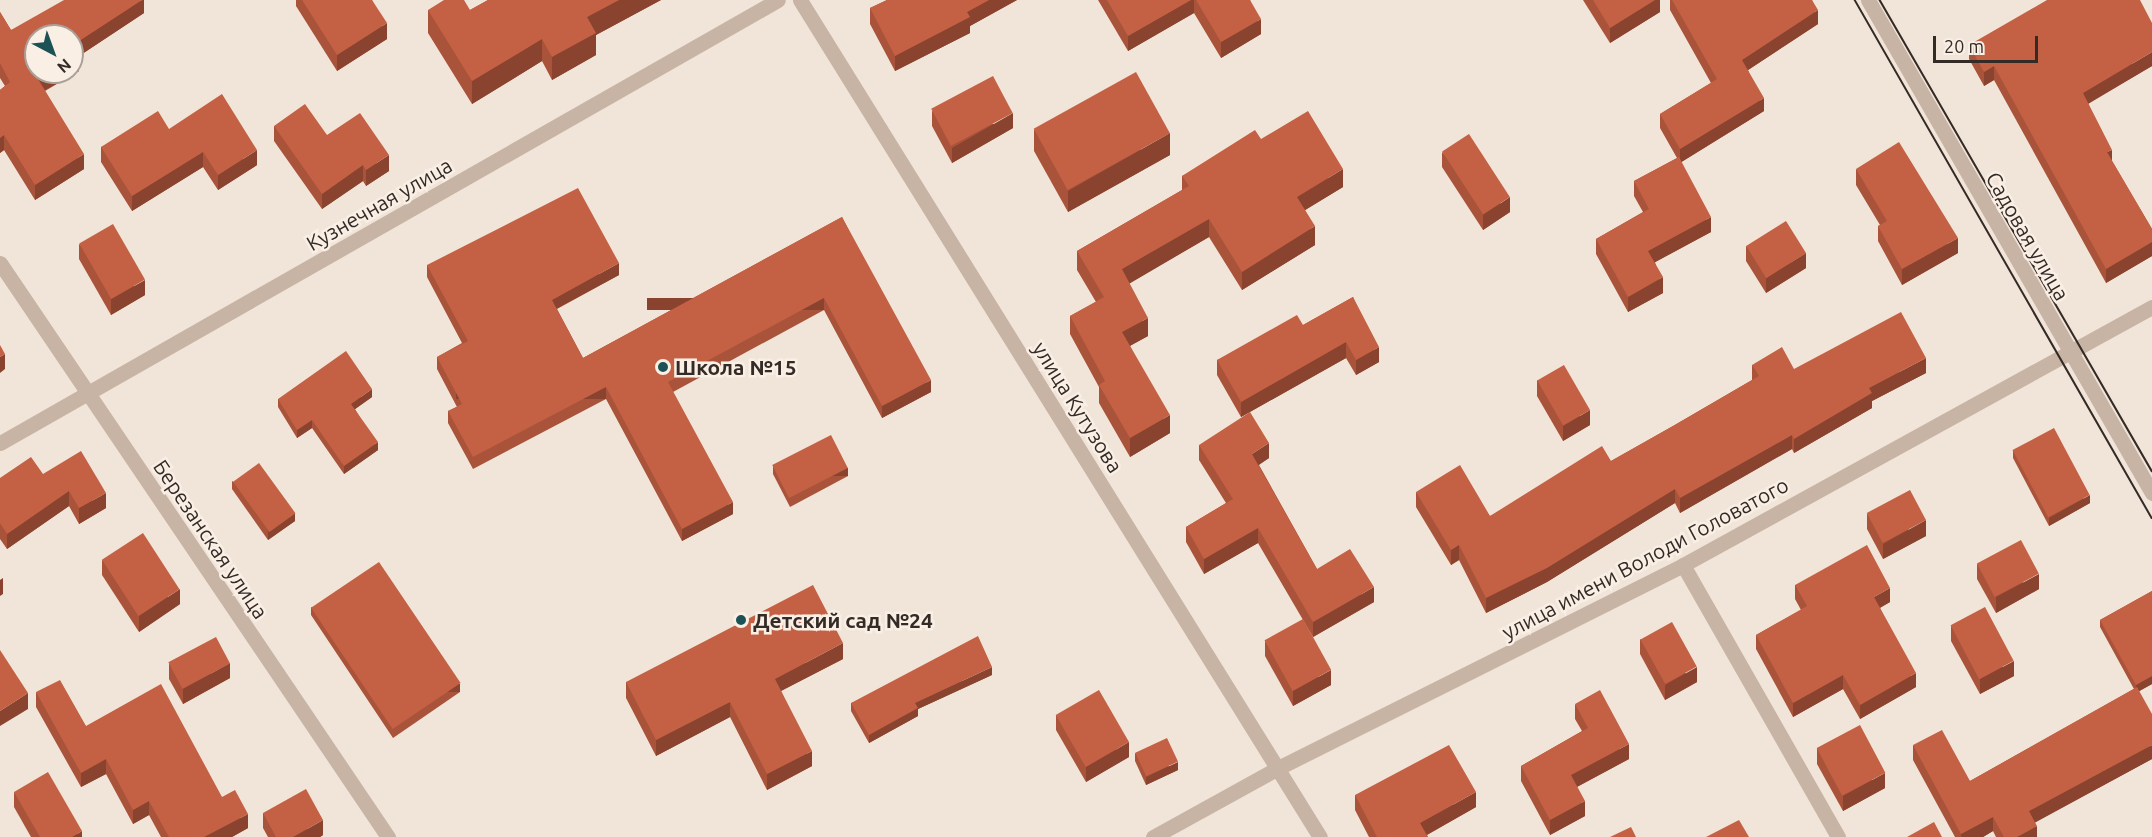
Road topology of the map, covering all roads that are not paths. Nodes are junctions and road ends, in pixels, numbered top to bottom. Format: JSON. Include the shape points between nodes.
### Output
{"nodes":[{"id":1,"x":778,"y":0,"type":"edge"},
{"id":2,"x":800,"y":0,"type":"edge"},
{"id":3,"x":1868,"y":0,"type":"edge"},
{"id":4,"x":0,"y":263,"type":"edge"},
{"id":5,"x":2152,"y":308,"type":"edge"},
{"id":6,"x":2070,"y":352,"type":"junction"},
{"id":7,"x":88,"y":395,"type":"junction"},
{"id":8,"x":0,"y":443,"type":"edge"},
{"id":9,"x":2152,"y":494,"type":"edge"},
{"id":10,"x":1683,"y":565,"type":"junction"},
{"id":11,"x":1278,"y":768,"type":"junction"},
{"id":12,"x":388,"y":837,"type":"edge"},
{"id":13,"x":1153,"y":837,"type":"edge"},
{"id":14,"x":1320,"y":837,"type":"edge"},
{"id":15,"x":1838,"y":837,"type":"edge"}],
"edges":[{"from":1,"to":7,"type":"street","name":"Кузнечная улица"},
{"from":2,"to":11,"type":"street","name":"улица Кутузова"},
{"from":3,"to":6,"type":"street","name":"Садовая улица"},
{"from":4,"to":7,"type":"street","name":"Березанская улица"},
{"from":5,"to":6,"type":"street","name":"улица имени Володи Головатого"},
{"from":6,"to":9,"type":"street","name":"Садовая улица"},
{"from":6,"to":10,"type":"street","name":"улица имени Володи Головатого"},
{"from":7,"to":8,"type":"street","name":"Кузнечная улица"},
{"from":7,"to":12,"type":"street","name":"Березанская улица"},
{"from":10,"to":11,"type":"street","name":"улица имени Володи Головатого"},
{"from":10,"to":15,"type":"street"},
{"from":11,"to":13,"type":"street","name":"улица имени Володи Головатого"},
{"from":11,"to":14,"type":"street","name":"улица Кутузова"}]}
